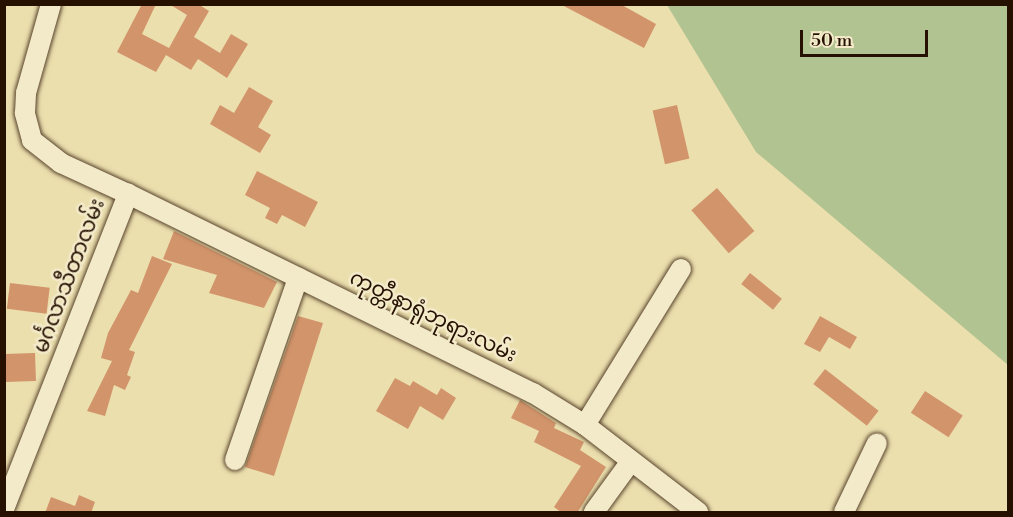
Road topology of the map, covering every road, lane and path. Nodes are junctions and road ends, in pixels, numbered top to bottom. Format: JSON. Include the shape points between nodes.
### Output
{"nodes":[{"id":1,"x":51,"y":4,"type":"edge"},
{"id":2,"x":128,"y":194,"type":"junction"},
{"id":3,"x":681,"y":269,"type":"dead end"},
{"id":4,"x":298,"y":278,"type":"junction"},
{"id":5,"x":585,"y":425,"type":"junction"},
{"id":6,"x":877,"y":443,"type":"dead end"},
{"id":7,"x":235,"y":460,"type":"dead end"},
{"id":8,"x":631,"y":461,"type":"junction"},
{"id":9,"x":4,"y":508,"type":"edge"},
{"id":10,"x":594,"y":513,"type":"edge"},
{"id":11,"x":698,"y":513,"type":"edge"},
{"id":12,"x":844,"y":513,"type":"edge"}],
"edges":[{"from":1,"to":2,"type":"street","name":"မင်္ဂလာသီတာလမ်း","via":[[26,93],[25,113],[32,140],[61,163]]},
{"from":2,"to":4,"type":"street","name":"ကုတ္တီနာရုံဘုရားလမ်း"},
{"from":2,"to":9,"type":"street","name":"မင်္ဂလာသီတာလမ်း"},
{"from":3,"to":5,"type":"street"},
{"from":4,"to":5,"type":"street","name":"ကုတ္တီနာရုံဘုရားလမ်း","via":[[468,359]]},
{"from":4,"to":7,"type":"street"},
{"from":5,"to":8,"type":"street","name":"ကုတ္တီနာရုံဘုရားလမ်း"},
{"from":6,"to":12,"type":"street"},
{"from":8,"to":10,"type":"street"},
{"from":8,"to":11,"type":"street","name":"ကုတ္တီနာရုံဘုရားလမ်း"}]}
